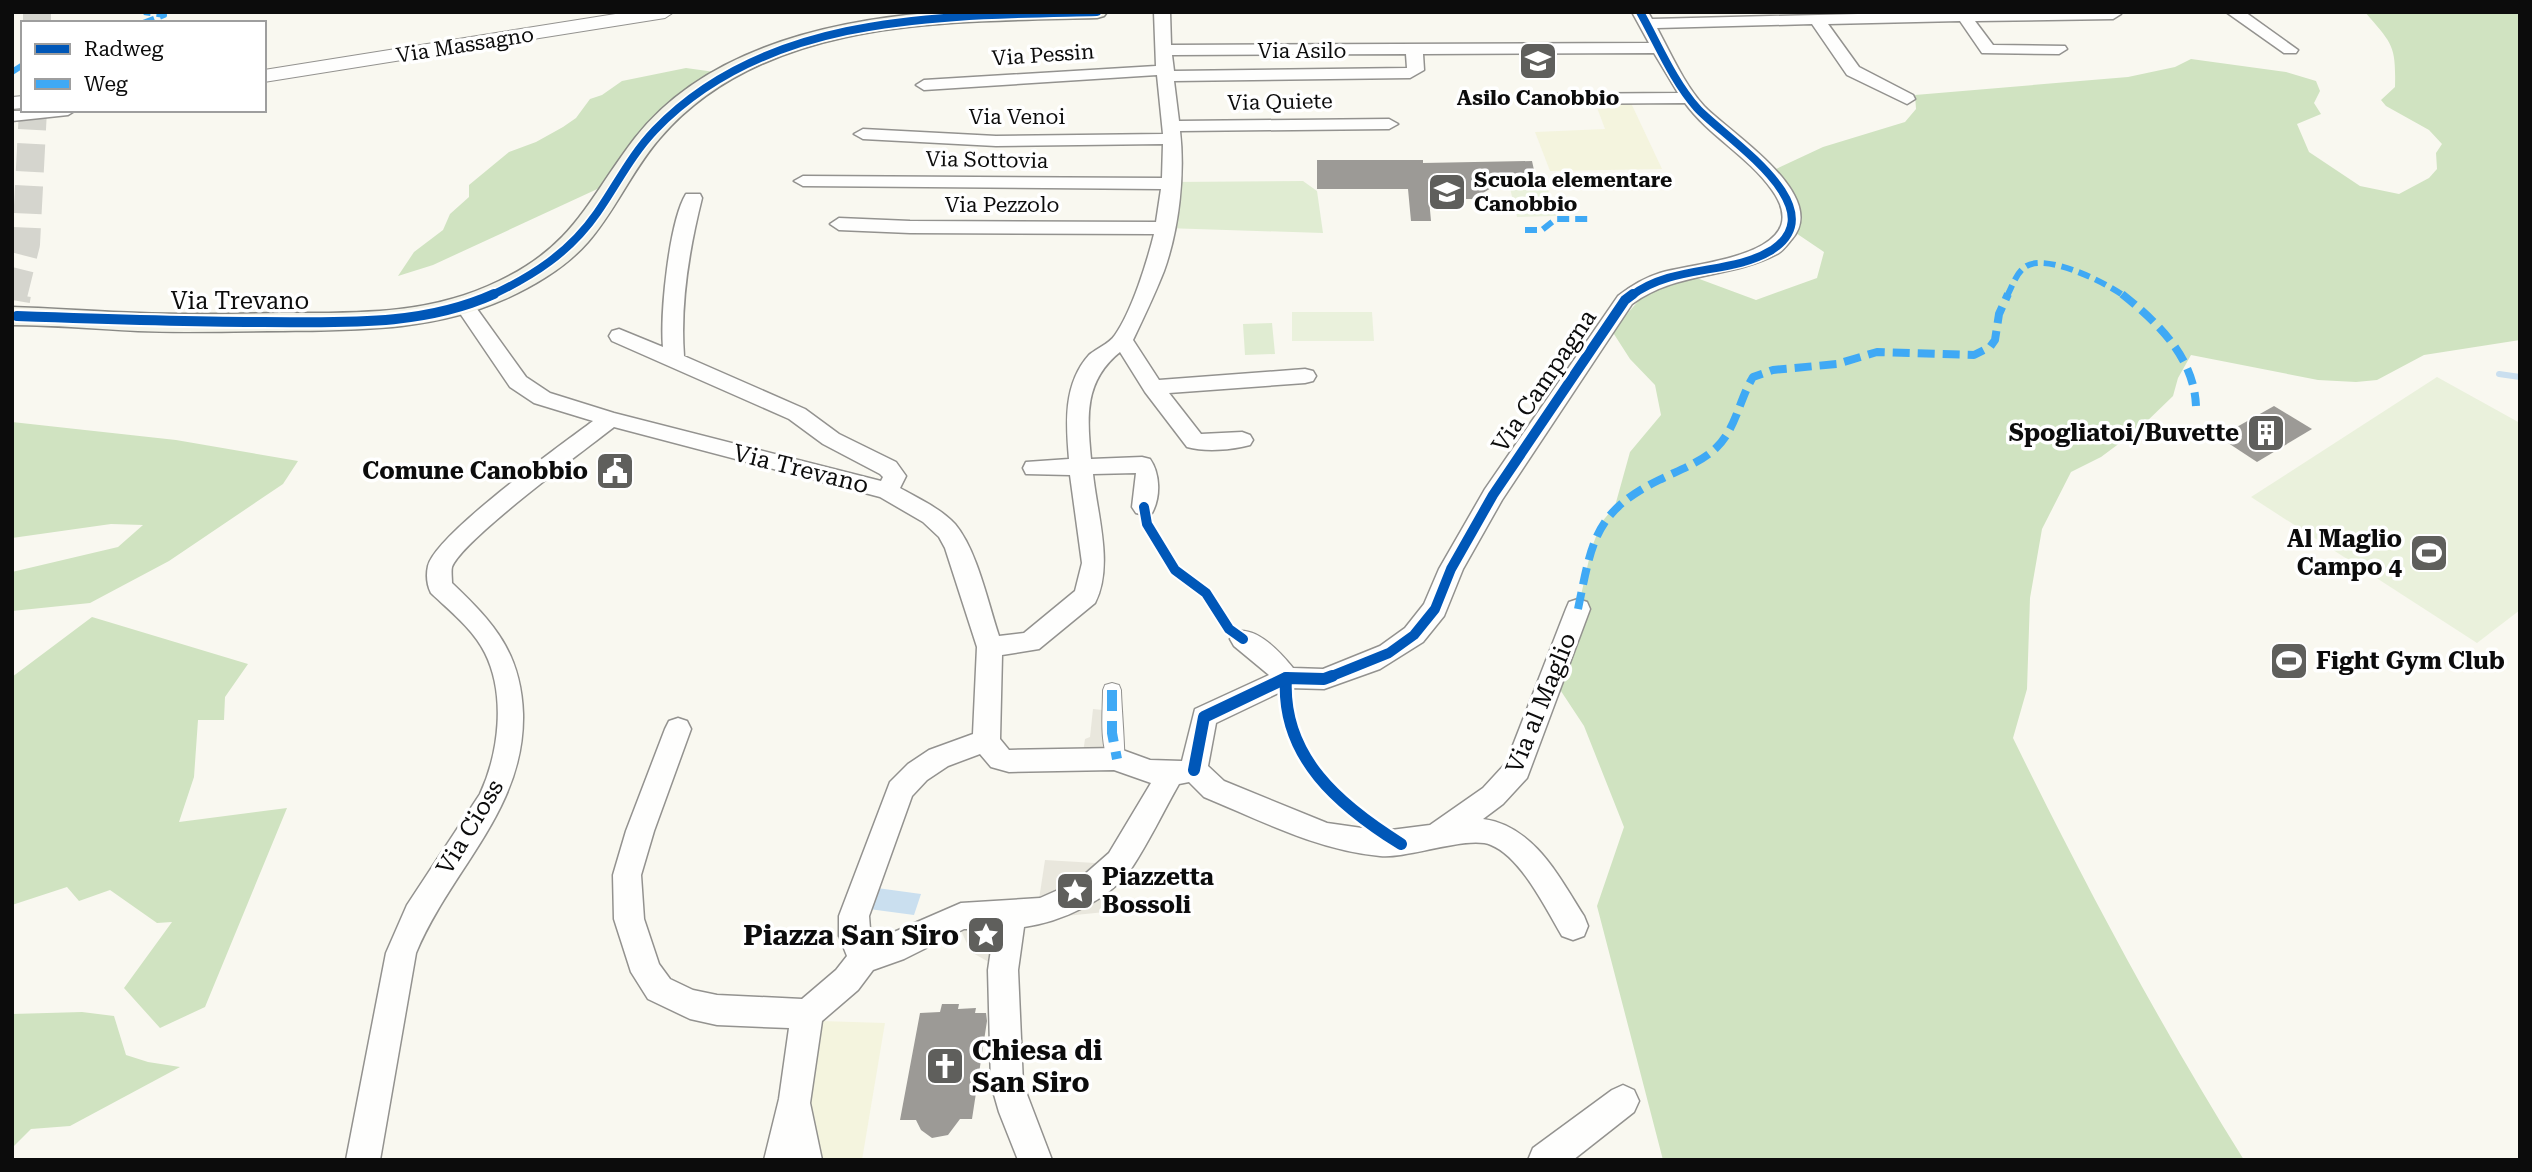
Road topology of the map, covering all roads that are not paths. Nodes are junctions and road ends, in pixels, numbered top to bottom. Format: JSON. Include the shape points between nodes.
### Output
{"nodes":[{"id":1,"x":665,"y":12,"type":"edge"},
{"id":2,"x":1097,"y":12,"type":"edge"},
{"id":3,"x":1162,"y":12,"type":"edge"},
{"id":4,"x":2234,"y":12,"type":"edge"},
{"id":5,"x":1961,"y":14,"type":"edge"},
{"id":6,"x":2113,"y":14,"type":"dead end"},
{"id":7,"x":1644,"y":18,"type":"edge"},
{"id":8,"x":1817,"y":19,"type":"junction"},
{"id":9,"x":1660,"y":48,"type":"junction"},
{"id":10,"x":2059,"y":49,"type":"dead end"},
{"id":11,"x":1163,"y":50,"type":"junction"},
{"id":12,"x":1413,"y":50,"type":"junction"},
{"id":13,"x":2290,"y":50,"type":"dead end"},
{"id":14,"x":1166,"y":73,"type":"junction"},
{"id":15,"x":266,"y":76,"type":"edge"},
{"id":16,"x":924,"y":85,"type":"dead end"},
{"id":17,"x":1689,"y":98,"type":"junction"},
{"id":18,"x":1543,"y":99,"type":"dead end"},
{"id":19,"x":1908,"y":99,"type":"dead end"},
{"id":20,"x":49,"y":112,"type":"edge"},
{"id":21,"x":12,"y":116,"type":"edge"},
{"id":22,"x":1389,"y":124,"type":"dead end"},
{"id":23,"x":1171,"y":132,"type":"junction"},
{"id":24,"x":863,"y":134,"type":"dead end"},
{"id":25,"x":803,"y":181,"type":"dead end"},
{"id":26,"x":1171,"y":184,"type":"junction"},
{"id":27,"x":693,"y":198,"type":"dead end"},
{"id":28,"x":839,"y":224,"type":"dead end"},
{"id":29,"x":1165,"y":228,"type":"junction"},
{"id":30,"x":465,"y":306,"type":"junction"},
{"id":31,"x":12,"y":316,"type":"edge"},
{"id":32,"x":618,"y":336,"type":"dead end"},
{"id":33,"x":1123,"y":340,"type":"junction"},
{"id":34,"x":674,"y":361,"type":"junction"},
{"id":35,"x":1305,"y":376,"type":"dead end"},
{"id":36,"x":1153,"y":387,"type":"junction"},
{"id":37,"x":610,"y":419,"type":"junction"},
{"id":38,"x":1242,"y":440,"type":"dead end"},
{"id":39,"x":1082,"y":466,"type":"junction"},
{"id":40,"x":1034,"y":468,"type":"dead end"},
{"id":41,"x":887,"y":491,"type":"junction"},
{"id":42,"x":1144,"y":507,"type":"dead end"},
{"id":43,"x":1578,"y":609,"type":"dead end"},
{"id":44,"x":1243,"y":639,"type":"dead end"},
{"id":45,"x":990,"y":651,"type":"junction"},
{"id":46,"x":1286,"y":678,"type":"junction"},
{"id":47,"x":1112,"y":690,"type":"dead end"},
{"id":48,"x":678,"y":729,"type":"dead end"},
{"id":49,"x":986,"y":742,"type":"junction"},
{"id":50,"x":1116,"y":759,"type":"junction"},
{"id":51,"x":1182,"y":772,"type":"junction"},
{"id":52,"x":1436,"y":837,"type":"junction"},
{"id":53,"x":1011,"y":915,"type":"junction"},
{"id":54,"x":1573,"y":926,"type":"dead end"},
{"id":55,"x":863,"y":959,"type":"junction"},
{"id":56,"x":807,"y":1014,"type":"junction"},
{"id":57,"x":795,"y":1099,"type":"junction"},
{"id":58,"x":1623,"y":1101,"type":"dead end"},
{"id":59,"x":363,"y":1160,"type":"edge"},
{"id":60,"x":781,"y":1160,"type":"edge"},
{"id":61,"x":805,"y":1160,"type":"edge"},
{"id":62,"x":1035,"y":1160,"type":"edge"},
{"id":63,"x":1545,"y":1160,"type":"edge"}],
"edges":[{"from":1,"to":15,"type":"street","name":"Via Massagno"},
{"from":2,"to":30,"type":"main road","via":[[893,22],[826,36],[756,60],[703,89],[668,116],[582,233],[556,258]]},
{"from":3,"to":11,"type":"street"},
{"from":4,"to":13,"type":"street"},
{"from":5,"to":6,"type":"street","name":"Via Campagna"},
{"from":5,"to":8,"type":"street","name":"Via Campagna"},
{"from":5,"to":10,"type":"street","via":[[1988,50]]},
{"from":7,"to":8,"type":"street","name":"Via Campagna"},
{"from":7,"to":9,"type":"street","name":"Via Campagna"},
{"from":8,"to":19,"type":"street","via":[[1853,71]]},
{"from":9,"to":12,"type":"street"},
{"from":9,"to":17,"type":"street","name":"Via Campagna"},
{"from":11,"to":12,"type":"street"},
{"from":11,"to":14,"type":"street"},
{"from":12,"to":14,"type":"street","name":"Via Asilo","via":[[1416,70],[1410,73]]},
{"from":14,"to":16,"type":"street","name":"Via Pessin"},
{"from":14,"to":23,"type":"street"},
{"from":17,"to":18,"type":"street"},
{"from":17,"to":46,"type":"street","name":"Via Campagna","via":[[1776,181],[1792,205],[1790,229],[1773,249],[1732,264],[1654,281],[1625,300],[1493,495],[1424,625],[1403,644],[1371,662],[1324,679]]},
{"from":20,"to":21,"type":"street"},
{"from":22,"to":23,"type":"street","name":"Via Quiete"},
{"from":23,"to":24,"type":"street","name":"Via Venoi","via":[[996,141]]},
{"from":23,"to":26,"type":"street"},
{"from":25,"to":26,"type":"street","name":"Via Sottovia"},
{"from":26,"to":29,"type":"street"},
{"from":27,"to":34,"type":"street","via":[[679,253]]},
{"from":28,"to":29,"type":"street","name":"Via Pezzolo"},
{"from":29,"to":33,"type":"street","via":[[1155,269]]},
{"from":30,"to":31,"type":"main road","name":"Via Trevano","via":[[377,322],[179,323]]},
{"from":30,"to":37,"type":"street","name":"Via Trevano","via":[[526,389],[562,406]]},
{"from":32,"to":34,"type":"street","name":"Via Trevano"},
{"from":33,"to":36,"type":"street"},
{"from":33,"to":39,"type":"street","via":[[1097,360],[1083,386],[1076,417]]},
{"from":34,"to":41,"type":"street","name":"Via Trevano","via":[[797,414],[831,439],[888,468],[895,476]]},
{"from":35,"to":36,"type":"street"},
{"from":36,"to":38,"type":"street","via":[[1195,442]]},
{"from":37,"to":41,"type":"street","name":"Via Trevano"},
{"from":37,"to":59,"type":"street","name":"Via Cioss","via":[[508,498],[453,547],[440,566],[440,586],[489,636],[504,667],[509,685],[510,740],[495,791],[417,915],[401,953]]},
{"from":39,"to":40,"type":"street"},
{"from":39,"to":42,"type":"street","via":[[1144,466]]},
{"from":39,"to":45,"type":"street","via":[[1094,563],[1086,596],[1030,642]]},
{"from":41,"to":45,"type":"street","name":"Via Trevano","via":[[925,512],[947,531],[957,547]]},
{"from":43,"to":52,"type":"street","name":"Via al Maglio","via":[[1517,771],[1493,796]]},
{"from":44,"to":46,"type":"street","via":[[1272,660]]},
{"from":45,"to":49,"type":"street"},
{"from":46,"to":51,"type":"street","name":"Via Campagna","via":[[1204,717]]},
{"from":47,"to":50,"type":"street"},
{"from":48,"to":56,"type":"street","via":[[627,874],[629,919],[646,971],[659,989],[690,1003],[717,1010]]},
{"from":49,"to":50,"type":"street","via":[[1001,759],[1009,761]]},
{"from":49,"to":55,"type":"street","via":[[926,765],[900,790],[854,916],[854,936]]},
{"from":50,"to":51,"type":"street","via":[[1128,765]]},
{"from":51,"to":52,"type":"street","name":"Via al Maglio","via":[[1325,835],[1382,844]]},
{"from":51,"to":53,"type":"street","via":[[1142,819],[1112,870],[1086,891],[1042,911]]},
{"from":52,"to":54,"type":"street","via":[[1486,831],[1508,839],[1541,877]]},
{"from":53,"to":55,"type":"street","via":[[961,916]]},
{"from":53,"to":62,"type":"street","via":[[1003,970],[1007,1084]]},
{"from":55,"to":56,"type":"street","via":[[847,980]]},
{"from":56,"to":57,"type":"street"},
{"from":57,"to":60,"type":"street"},
{"from":57,"to":61,"type":"street"},
{"from":58,"to":63,"type":"street"}]}
